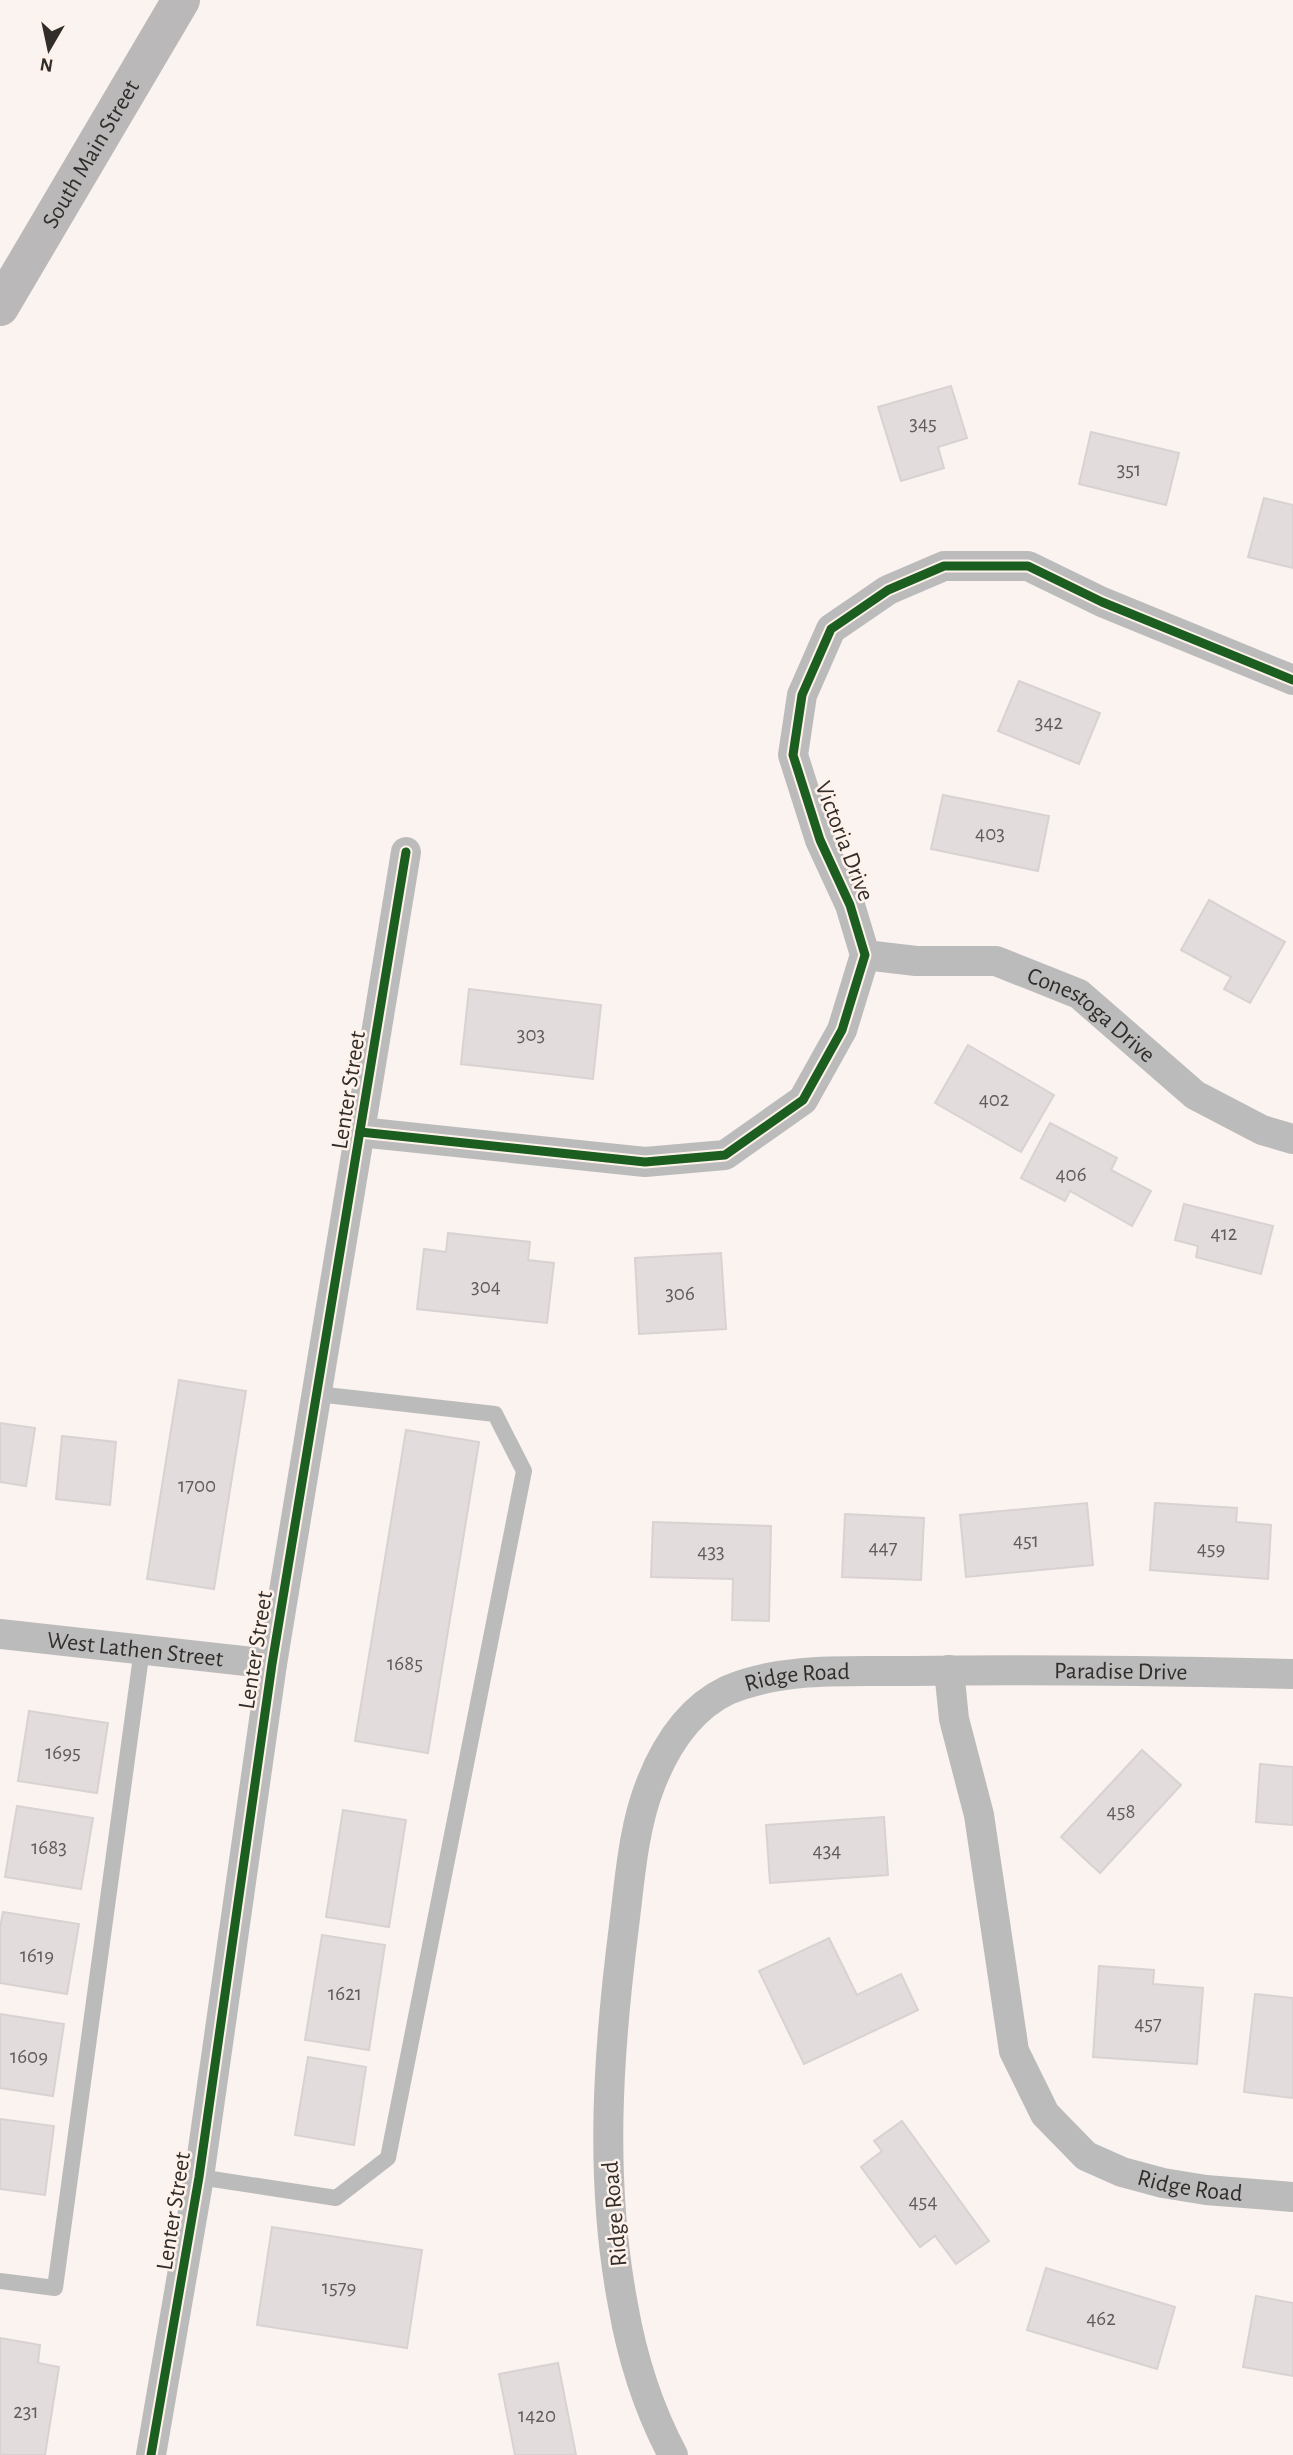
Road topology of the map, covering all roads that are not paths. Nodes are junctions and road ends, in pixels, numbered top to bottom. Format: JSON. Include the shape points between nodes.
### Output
{"nodes":[{"id":1,"x":181,"y":0,"type":"edge"},
{"id":2,"x":0,"y":307,"type":"edge"},
{"id":3,"x":1293,"y":680,"type":"edge"},
{"id":4,"x":406,"y":852,"type":"dead end"},
{"id":5,"x":865,"y":955,"type":"junction"},
{"id":6,"x":360,"y":1132,"type":"junction"},
{"id":7,"x":1293,"y":1139,"type":"edge"},
{"id":8,"x":317,"y":1394,"type":"junction"},
{"id":9,"x":0,"y":1634,"type":"edge"},
{"id":10,"x":142,"y":1650,"type":"junction"},
{"id":11,"x":272,"y":1664,"type":"junction"},
{"id":12,"x":949,"y":1670,"type":"junction"},
{"id":13,"x":1293,"y":1674,"type":"edge"},
{"id":14,"x":199,"y":2177,"type":"junction"},
{"id":15,"x":1293,"y":2197,"type":"edge"},
{"id":16,"x":0,"y":2281,"type":"edge"},
{"id":17,"x":151,"y":2455,"type":"edge"},
{"id":18,"x":673,"y":2455,"type":"edge"}],
"edges":[{"from":1,"to":2,"type":"highway","name":"South Main Street"},
{"from":3,"to":5,"type":"street","name":"Victoria Drive","via":[[1102,602],[1028,566],[944,566],[888,590],[831,629],[802,695],[793,755]]},
{"from":4,"to":6,"type":"street","name":"Lenter Street"},
{"from":5,"to":6,"type":"street","via":[[842,1030],[803,1100],[725,1155],[645,1162]]},
{"from":5,"to":7,"type":"street","name":"Conestoga Drive","via":[[916,961],[996,961],[1079,994],[1195,1095],[1262,1130]]},
{"from":6,"to":8,"type":"street","name":"Lenter Street"},
{"from":8,"to":11,"type":"street","name":"Lenter Street"},
{"from":8,"to":14,"type":"lane","via":[[495,1413],[524,1471],[388,2158],[336,2198]]},
{"from":9,"to":10,"type":"street","name":"West Lathen Street"},
{"from":10,"to":11,"type":"street","name":"West Lathen Street"},
{"from":10,"to":16,"type":"lane","via":[[55,2288]]},
{"from":11,"to":14,"type":"street","name":"Lenter Street"},
{"from":12,"to":13,"type":"street","name":"Paradise Drive"},
{"from":12,"to":15,"type":"street","name":"Ridge Road","via":[[954,1719],[979,1815],[1014,2052],[1045,2114],[1086,2156],[1122,2172],[1206,2190]]},
{"from":12,"to":18,"type":"street","name":"Ridge Road","via":[[821,1672],[764,1678],[726,1691],[679,1729],[649,1786],[633,1854],[612,2022],[608,2159],[622,2302],[632,2349]]},
{"from":14,"to":17,"type":"street","name":"Lenter Street"}]}
